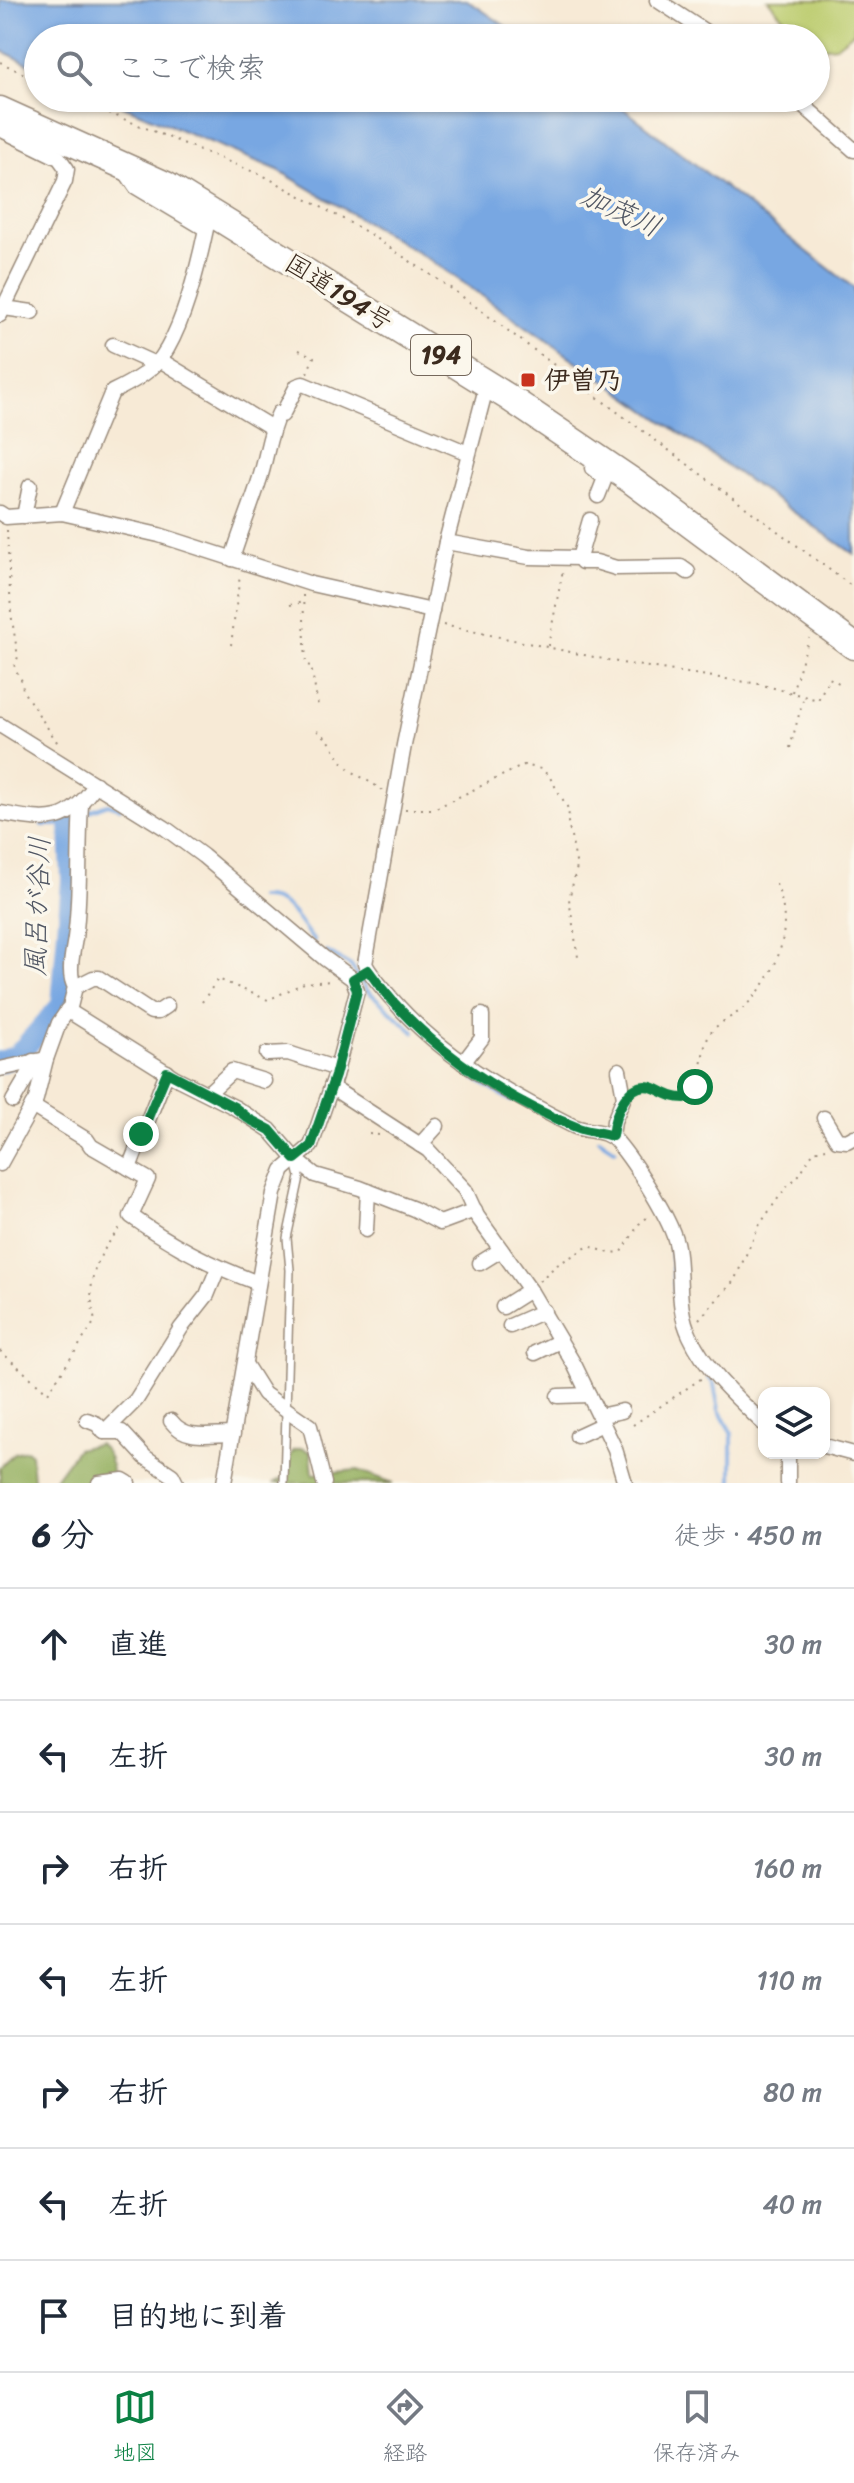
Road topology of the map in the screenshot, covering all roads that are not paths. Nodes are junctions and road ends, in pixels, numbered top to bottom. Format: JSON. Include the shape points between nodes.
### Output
{"nodes":[{"id":1,"x":657,"y":0,"type":"edge"},
{"id":2,"x":694,"y":24,"type":"edge"},
{"id":3,"x":0,"y":110,"type":"edge"},
{"id":4,"x":812,"y":112,"type":"edge"},
{"id":5,"x":0,"y":129,"type":"edge"},
{"id":6,"x":851,"y":145,"type":"edge"},
{"id":7,"x":120,"y":164,"type":"junction"},
{"id":8,"x":2,"y":312,"type":"edge"},
{"id":9,"x":32,"y":312,"type":"dead end"},
{"id":10,"x":113,"y":345,"type":"dead end"},
{"id":11,"x":158,"y":362,"type":"junction"},
{"id":12,"x":487,"y":384,"type":"junction"},
{"id":13,"x":272,"y":428,"type":"junction"},
{"id":14,"x":576,"y":443,"type":"junction"},
{"id":15,"x":468,"y":453,"type":"junction"},
{"id":16,"x":30,"y":486,"type":"dead end"},
{"id":17,"x":598,"y":496,"type":"dead end"},
{"id":18,"x":62,"y":513,"type":"junction"},
{"id":19,"x":3,"y":515,"type":"edge"},
{"id":20,"x":24,"y":516,"type":"junction"},
{"id":21,"x":590,"y":520,"type":"dead end"},
{"id":22,"x":446,"y":542,"type":"junction"},
{"id":23,"x":579,"y":558,"type":"junction"},
{"id":24,"x":232,"y":559,"type":"junction"},
{"id":25,"x":688,"y":572,"type":"dead end"},
{"id":26,"x":431,"y":617,"type":"junction"},
{"id":27,"x":854,"y":646,"type":"edge"},
{"id":28,"x":0,"y":725,"type":"edge"},
{"id":29,"x":96,"y":784,"type":"junction"},
{"id":30,"x":81,"y":805,"type":"junction"},
{"id":31,"x":0,"y":813,"type":"edge"},
{"id":32,"x":361,"y":975,"type":"junction"},
{"id":33,"x":75,"y":987,"type":"junction"},
{"id":34,"x":167,"y":1006,"type":"dead end"},
{"id":35,"x":67,"y":1010,"type":"junction"},
{"id":36,"x":482,"y":1015,"type":"dead end"},
{"id":37,"x":267,"y":1054,"type":"dead end"},
{"id":38,"x":40,"y":1060,"type":"junction"},
{"id":39,"x":463,"y":1063,"type":"junction"},
{"id":40,"x":0,"y":1069,"type":"edge"},
{"id":41,"x":337,"y":1069,"type":"junction"},
{"id":42,"x":619,"y":1070,"type":"dead end"},
{"id":43,"x":167,"y":1072,"type":"junction"},
{"id":44,"x":264,"y":1081,"type":"dead end"},
{"id":45,"x":331,"y":1087,"type":"junction"},
{"id":46,"x":208,"y":1093,"type":"junction"},
{"id":47,"x":13,"y":1101,"type":"dead end"},
{"id":48,"x":32,"y":1106,"type":"junction"},
{"id":49,"x":824,"y":1118,"type":"dead end"},
{"id":50,"x":437,"y":1126,"type":"dead end"},
{"id":51,"x":612,"y":1136,"type":"junction"},
{"id":52,"x":847,"y":1139,"type":"edge"},
{"id":53,"x":420,"y":1145,"type":"junction"},
{"id":54,"x":295,"y":1159,"type":"junction"},
{"id":55,"x":0,"y":1164,"type":"edge"},
{"id":56,"x":129,"y":1168,"type":"junction"},
{"id":57,"x":368,"y":1191,"type":"junction"},
{"id":58,"x":475,"y":1210,"type":"junction"},
{"id":59,"x":366,"y":1230,"type":"dead end"},
{"id":60,"x":501,"y":1250,"type":"junction"},
{"id":61,"x":480,"y":1263,"type":"dead end"},
{"id":62,"x":218,"y":1268,"type":"junction"},
{"id":63,"x":258,"y":1283,"type":"junction"},
{"id":64,"x":530,"y":1290,"type":"junction"},
{"id":65,"x":503,"y":1307,"type":"dead end"},
{"id":66,"x":544,"y":1311,"type":"junction"},
{"id":67,"x":510,"y":1326,"type":"dead end"},
{"id":68,"x":560,"y":1341,"type":"junction"},
{"id":69,"x":535,"y":1353,"type":"dead end"},
{"id":70,"x":245,"y":1364,"type":"junction"},
{"id":71,"x":589,"y":1395,"type":"junction"},
{"id":72,"x":558,"y":1396,"type":"dead end"},
{"id":73,"x":286,"y":1408,"type":"junction"},
{"id":74,"x":622,"y":1411,"type":"dead end"},
{"id":75,"x":758,"y":1418,"type":"edge"},
{"id":76,"x":87,"y":1420,"type":"dead end"},
{"id":77,"x":601,"y":1420,"type":"junction"},
{"id":78,"x":171,"y":1421,"type":"dead end"},
{"id":79,"x":104,"y":1432,"type":"junction"},
{"id":80,"x":233,"y":1434,"type":"junction"},
{"id":81,"x":577,"y":1436,"type":"dead end"},
{"id":82,"x":830,"y":1448,"type":"edge"},
{"id":83,"x":854,"y":1454,"type":"edge"},
{"id":84,"x":788,"y":1459,"type":"edge"},
{"id":85,"x":99,"y":1483,"type":"edge"},
{"id":86,"x":128,"y":1483,"type":"edge"},
{"id":87,"x":176,"y":1483,"type":"edge"},
{"id":88,"x":224,"y":1483,"type":"edge"},
{"id":89,"x":284,"y":1483,"type":"edge"},
{"id":90,"x":324,"y":1483,"type":"edge"},
{"id":91,"x":625,"y":1483,"type":"edge"},
{"id":92,"x":788,"y":1483,"type":"edge"}],
"edges":[{"from":1,"to":2,"type":"street"},
{"from":3,"to":7,"type":"highway","name":"国道194号","number":"194"},
{"from":4,"to":6,"type":"street"},
{"from":5,"to":8,"type":"street","via":[[59,158],[67,169]]},
{"from":7,"to":11,"type":"street","via":[[136,187],[206,229],[178,328]]},
{"from":7,"to":12,"type":"highway","name":"国道194号","number":"194","via":[[166,185]]},
{"from":8,"to":9,"type":"street"},
{"from":10,"to":11,"type":"street"},
{"from":11,"to":13,"type":"street"},
{"from":11,"to":18,"type":"street","via":[[112,392]]},
{"from":12,"to":14,"type":"highway","name":"国道194号","number":"194"},
{"from":12,"to":15,"type":"street"},
{"from":13,"to":15,"type":"street","via":[[303,384]]},
{"from":13,"to":24,"type":"street"},
{"from":14,"to":17,"type":"street","via":[[576,457],[605,478]]},
{"from":14,"to":27,"type":"highway","name":"国道194号","number":"194"},
{"from":15,"to":22,"type":"street"},
{"from":16,"to":20,"type":"street"},
{"from":18,"to":20,"type":"street"},
{"from":18,"to":24,"type":"street","via":[[159,535]]},
{"from":19,"to":20,"type":"street"},
{"from":21,"to":23,"type":"street"},
{"from":22,"to":23,"type":"street","via":[[529,557]]},
{"from":22,"to":26,"type":"street"},
{"from":23,"to":25,"type":"street","via":[[616,568],[681,567]]},
{"from":24,"to":26,"type":"street"},
{"from":26,"to":32,"type":"street"},
{"from":28,"to":29,"type":"street"},
{"from":29,"to":30,"type":"street"},
{"from":29,"to":32,"type":"street","via":[[203,856],[324,958]]},
{"from":30,"to":31,"type":"street","via":[[43,819]]},
{"from":30,"to":33,"type":"street"},
{"from":32,"to":39,"type":"street"},
{"from":32,"to":41,"type":"street"},
{"from":33,"to":34,"type":"street","via":[[99,978],[151,1012]]},
{"from":33,"to":35,"type":"street"},
{"from":35,"to":38,"type":"street"},
{"from":35,"to":43,"type":"street"},
{"from":36,"to":39,"type":"street","via":[[482,1038]]},
{"from":37,"to":41,"type":"street","via":[[288,1053]]},
{"from":38,"to":40,"type":"street"},
{"from":38,"to":47,"type":"street"},
{"from":38,"to":48,"type":"street","via":[[41,1087]]},
{"from":39,"to":51,"type":"street","via":[[490,1083],[579,1129]]},
{"from":41,"to":45,"type":"street"},
{"from":42,"to":51,"type":"street","via":[[624,1097]]},
{"from":43,"to":46,"type":"street"},
{"from":43,"to":56,"type":"street"},
{"from":44,"to":46,"type":"street","via":[[232,1071]]},
{"from":45,"to":53,"type":"street"},
{"from":45,"to":54,"type":"street","via":[[311,1146]]},
{"from":46,"to":54,"type":"street","via":[[270,1130]]},
{"from":48,"to":55,"type":"street"},
{"from":48,"to":56,"type":"street"},
{"from":49,"to":52,"type":"street","via":[[837,1140]]},
{"from":50,"to":53,"type":"street"},
{"from":51,"to":75,"type":"street","via":[[641,1176],[677,1246],[681,1311],[688,1331],[713,1371]]},
{"from":53,"to":58,"type":"street","via":[[454,1177]]},
{"from":54,"to":57,"type":"street","via":[[315,1175]]},
{"from":54,"to":63,"type":"street","via":[[283,1170],[274,1193]]},
{"from":54,"to":73,"type":"lane","via":[[300,1177],[287,1238]]},
{"from":56,"to":62,"type":"street","via":[[148,1179],[131,1216]]},
{"from":57,"to":58,"type":"street","via":[[440,1223]]},
{"from":57,"to":59,"type":"street"},
{"from":58,"to":60,"type":"street"},
{"from":60,"to":61,"type":"street"},
{"from":60,"to":64,"type":"street"},
{"from":62,"to":63,"type":"street"},
{"from":62,"to":79,"type":"street","via":[[207,1295],[136,1400]]},
{"from":63,"to":70,"type":"street"},
{"from":64,"to":65,"type":"street"},
{"from":64,"to":66,"type":"street"},
{"from":66,"to":67,"type":"street"},
{"from":66,"to":68,"type":"street"},
{"from":68,"to":69,"type":"street"},
{"from":68,"to":71,"type":"street"},
{"from":70,"to":73,"type":"street","via":[[264,1394]]},
{"from":70,"to":80,"type":"street"},
{"from":71,"to":72,"type":"street"},
{"from":71,"to":77,"type":"street"},
{"from":73,"to":89,"type":"lane"},
{"from":73,"to":90,"type":"street","via":[[310,1426]]},
{"from":74,"to":77,"type":"street"},
{"from":76,"to":79,"type":"street"},
{"from":77,"to":81,"type":"street"},
{"from":77,"to":91,"type":"street"},
{"from":78,"to":80,"type":"street","via":[[186,1434]]},
{"from":79,"to":87,"type":"street","via":[[122,1432]]},
{"from":80,"to":88,"type":"street"},
{"from":82,"to":83,"type":"street"},
{"from":84,"to":92,"type":"street"},
{"from":85,"to":86,"type":"street"}]}
